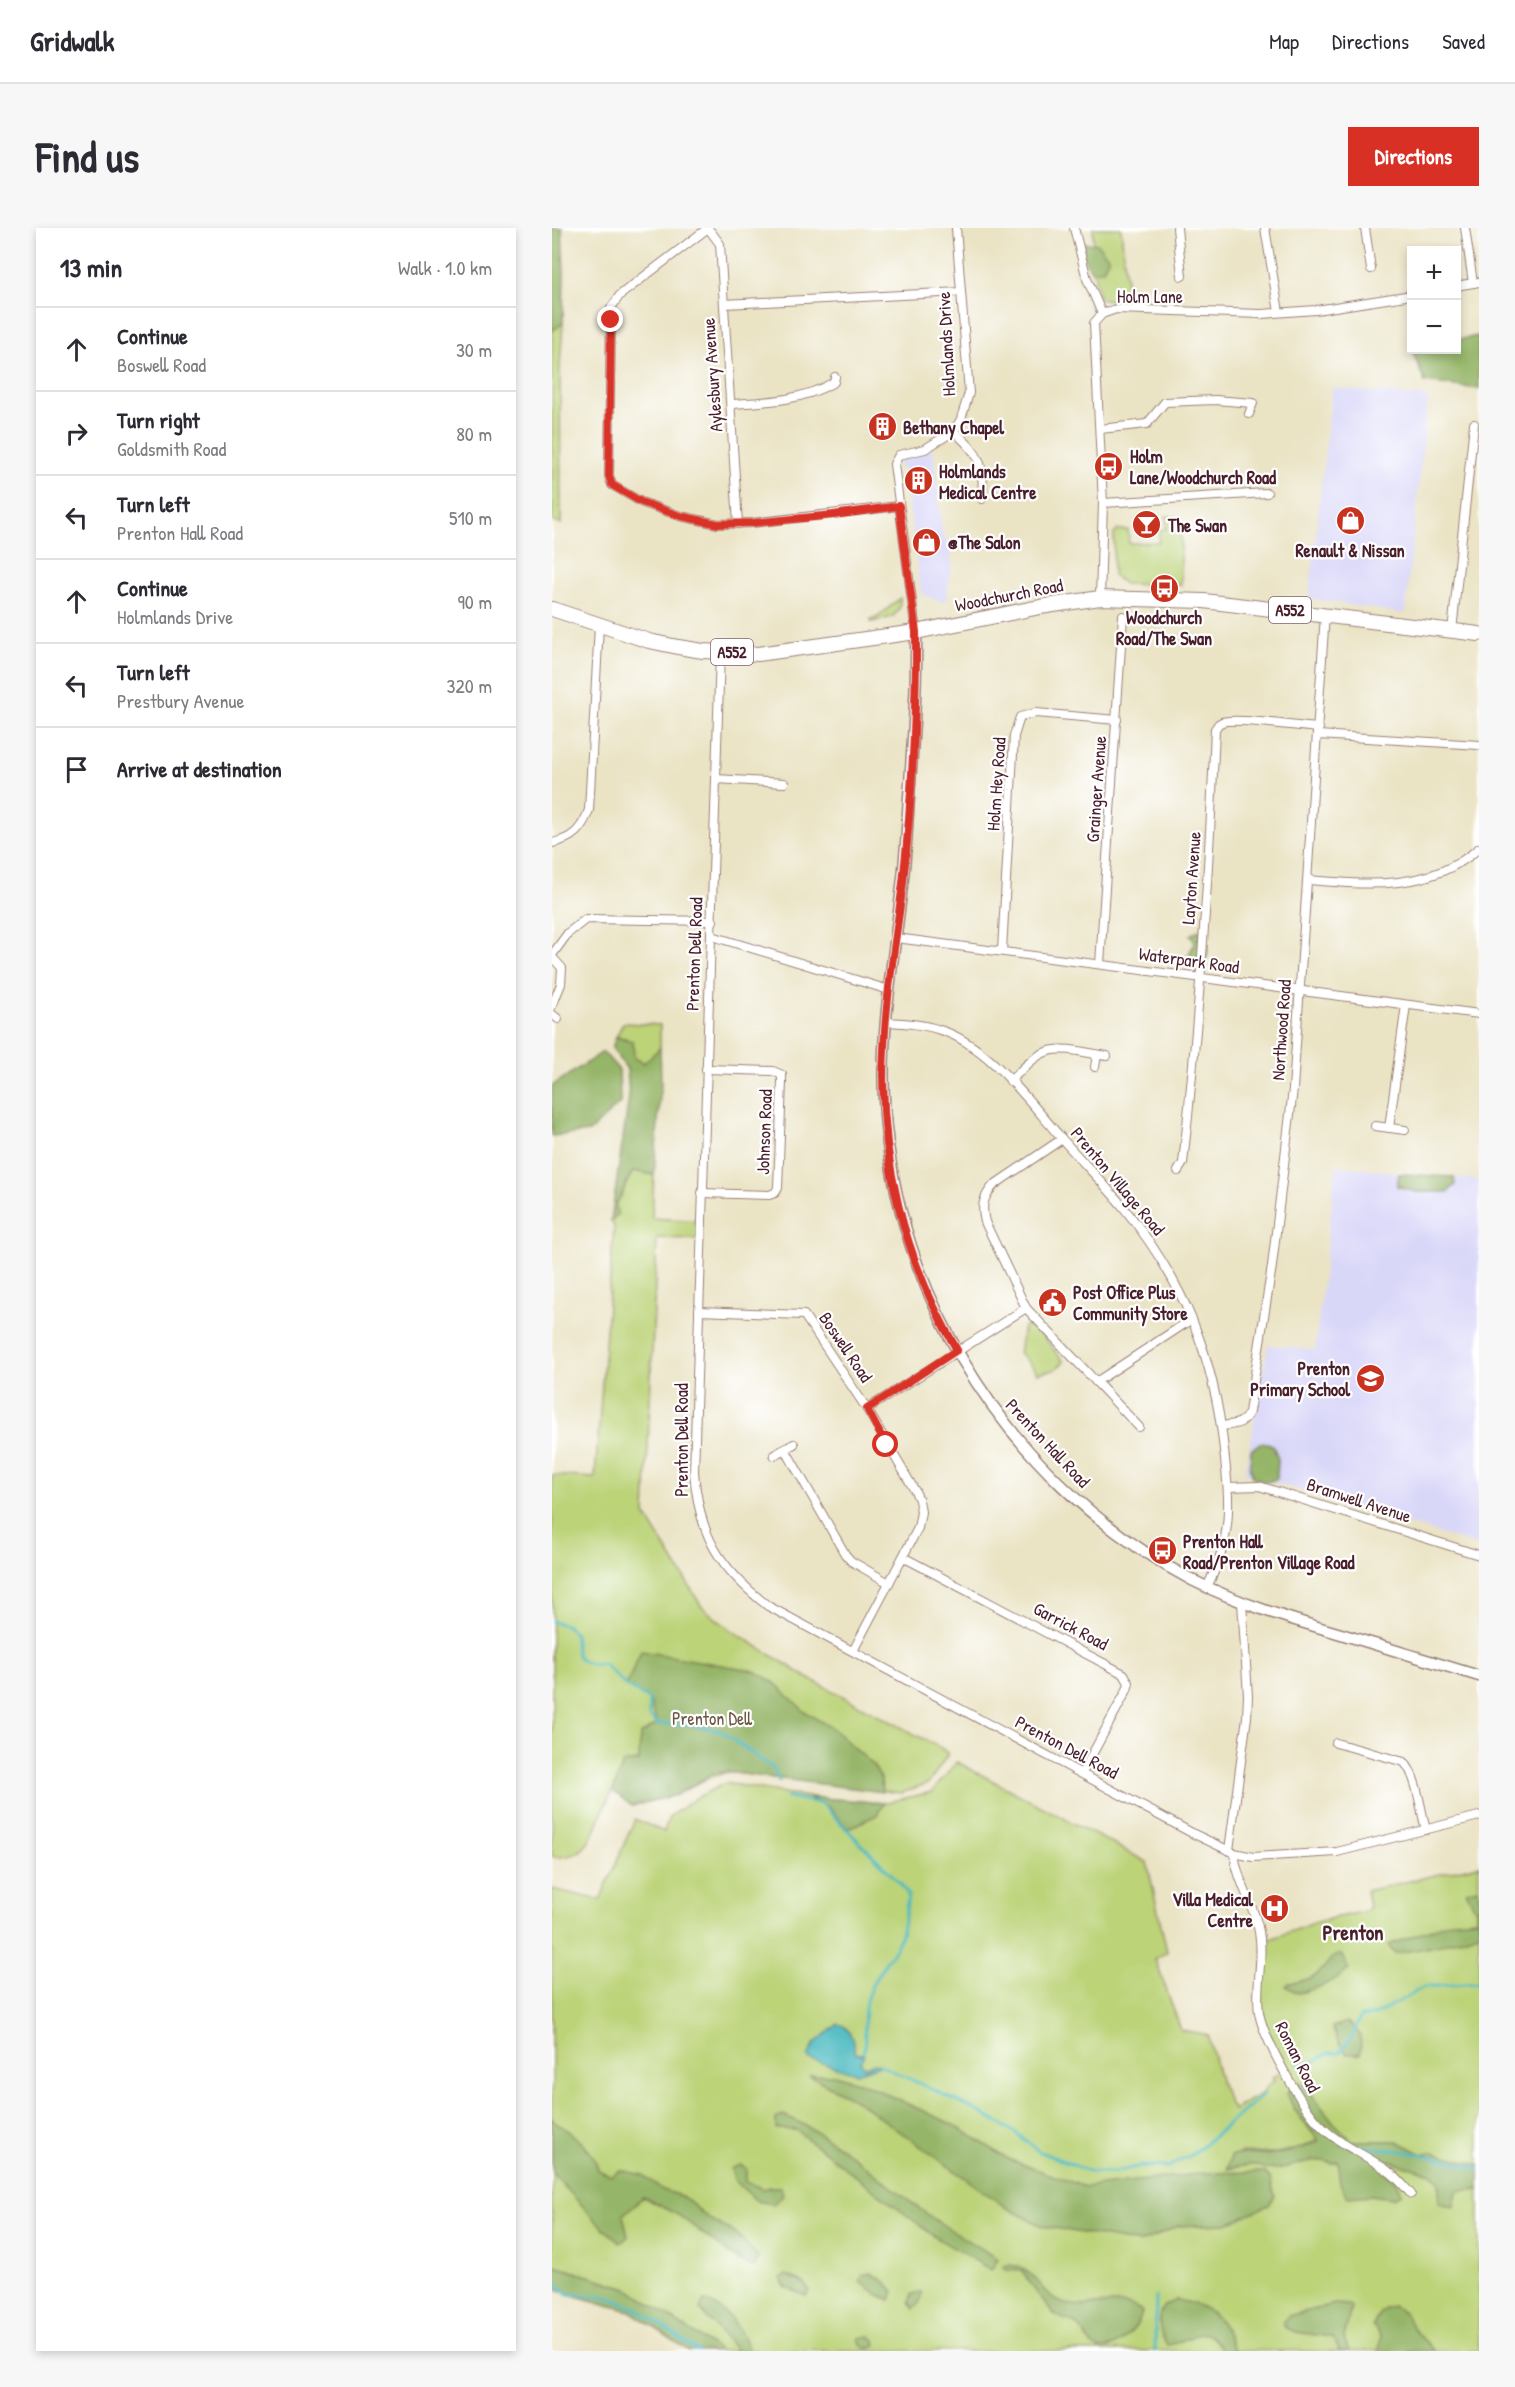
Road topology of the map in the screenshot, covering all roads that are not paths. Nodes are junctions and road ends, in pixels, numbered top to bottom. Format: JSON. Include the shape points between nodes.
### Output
{"nodes":[{"id":1,"x":708,"y":228,"type":"edge"},
{"id":2,"x":956,"y":228,"type":"edge"},
{"id":3,"x":1074,"y":228,"type":"edge"},
{"id":4,"x":1177,"y":228,"type":"edge"},
{"id":5,"x":1264,"y":228,"type":"edge"},
{"id":6,"x":1365,"y":228,"type":"edge"},
{"id":7,"x":1465,"y":228,"type":"edge"},
{"id":8,"x":1371,"y":269,"type":"dead end"},
{"id":9,"x":1182,"y":276,"type":"dead end"},
{"id":10,"x":1476,"y":283,"type":"edge"},
{"id":11,"x":1461,"y":285,"type":"edge"},
{"id":12,"x":961,"y":292,"type":"junction"},
{"id":13,"x":1407,"y":296,"type":"edge"},
{"id":14,"x":724,"y":304,"type":"junction"},
{"id":15,"x":1279,"y":312,"type":"junction"},
{"id":16,"x":1102,"y":314,"type":"junction"},
{"id":17,"x":836,"y":381,"type":"dead end"},
{"id":18,"x":731,"y":404,"type":"junction"},
{"id":19,"x":1249,"y":414,"type":"dead end"},
{"id":20,"x":1474,"y":424,"type":"dead end"},
{"id":21,"x":1100,"y":429,"type":"junction"},
{"id":22,"x":954,"y":431,"type":"junction"},
{"id":23,"x":1267,"y":493,"type":"dead end"},
{"id":24,"x":983,"y":501,"type":"dead end"},
{"id":25,"x":1103,"y":503,"type":"junction"},
{"id":26,"x":899,"y":506,"type":"junction"},
{"id":27,"x":738,"y":524,"type":"junction"},
{"id":28,"x":1100,"y":598,"type":"junction"},
{"id":29,"x":552,"y":609,"type":"edge"},
{"id":30,"x":1325,"y":614,"type":"junction"},
{"id":31,"x":1123,"y":616,"type":"dead end"},
{"id":32,"x":598,"y":625,"type":"junction"},
{"id":33,"x":916,"y":632,"type":"junction"},
{"id":34,"x":1452,"y":632,"type":"junction"},
{"id":35,"x":1479,"y":634,"type":"edge"},
{"id":36,"x":720,"y":652,"type":"junction"},
{"id":37,"x":1117,"y":720,"type":"junction"},
{"id":38,"x":1319,"y":732,"type":"junction"},
{"id":39,"x":1479,"y":746,"type":"edge"},
{"id":40,"x":716,"y":778,"type":"junction"},
{"id":41,"x":784,"y":783,"type":"dead end"},
{"id":42,"x":552,"y":843,"type":"edge"},
{"id":43,"x":1479,"y":848,"type":"edge"},
{"id":44,"x":1308,"y":880,"type":"junction"},
{"id":45,"x":713,"y":921,"type":"junction"},
{"id":46,"x":712,"y":936,"type":"junction"},
{"id":47,"x":896,"y":938,"type":"junction"},
{"id":48,"x":1002,"y":951,"type":"junction"},
{"id":49,"x":552,"y":956,"type":"edge"},
{"id":50,"x":1100,"y":964,"type":"junction"},
{"id":51,"x":1200,"y":978,"type":"junction"},
{"id":52,"x":889,"y":990,"type":"junction"},
{"id":53,"x":1300,"y":992,"type":"junction"},
{"id":54,"x":1406,"y":1005,"type":"junction"},
{"id":55,"x":552,"y":1006,"type":"edge"},
{"id":56,"x":1479,"y":1014,"type":"edge"},
{"id":57,"x":886,"y":1022,"type":"junction"},
{"id":58,"x":1096,"y":1055,"type":"junction"},
{"id":59,"x":1107,"y":1056,"type":"dead end"},
{"id":60,"x":1095,"y":1067,"type":"dead end"},
{"id":61,"x":706,"y":1069,"type":"junction"},
{"id":62,"x":1010,"y":1081,"type":"junction"},
{"id":63,"x":1375,"y":1126,"type":"dead end"},
{"id":64,"x":1389,"y":1128,"type":"junction"},
{"id":65,"x":1405,"y":1130,"type":"dead end"},
{"id":66,"x":1062,"y":1138,"type":"junction"},
{"id":67,"x":1178,"y":1171,"type":"dead end"},
{"id":68,"x":702,"y":1193,"type":"junction"},
{"id":69,"x":1026,"y":1308,"type":"junction"},
{"id":70,"x":699,"y":1311,"type":"junction"},
{"id":71,"x":1192,"y":1319,"type":"junction"},
{"id":72,"x":957,"y":1350,"type":"junction"},
{"id":73,"x":1096,"y":1382,"type":"junction"},
{"id":74,"x":867,"y":1409,"type":"junction"},
{"id":75,"x":1222,"y":1426,"type":"junction"},
{"id":76,"x":1139,"y":1427,"type":"dead end"},
{"id":77,"x":794,"y":1444,"type":"dead end"},
{"id":78,"x":785,"y":1449,"type":"junction"},
{"id":79,"x":774,"y":1455,"type":"dead end"},
{"id":80,"x":1228,"y":1487,"type":"junction"},
{"id":81,"x":1479,"y":1555,"type":"edge"},
{"id":82,"x":903,"y":1557,"type":"junction"},
{"id":83,"x":889,"y":1583,"type":"junction"},
{"id":84,"x":1208,"y":1587,"type":"junction"},
{"id":85,"x":1242,"y":1602,"type":"junction"},
{"id":86,"x":853,"y":1651,"type":"junction"},
{"id":87,"x":1479,"y":1676,"type":"edge"},
{"id":88,"x":1336,"y":1743,"type":"dead end"},
{"id":89,"x":1082,"y":1773,"type":"junction"},
{"id":90,"x":1479,"y":1816,"type":"edge"},
{"id":91,"x":1426,"y":1830,"type":"junction"},
{"id":92,"x":1232,"y":1852,"type":"junction"},
{"id":93,"x":1411,"y":2194,"type":"dead end"}],
"edges":[{"from":1,"to":14,"type":"street","name":"Aylesbury Avenue","via":[[720,244]]},
{"from":1,"to":27,"type":"street","via":[[620,296],[611,308],[609,476],[612,485],[625,494],[662,511],[718,524]]},
{"from":2,"to":12,"type":"street","name":"Holmlands Drive"},
{"from":3,"to":16,"type":"street"},
{"from":4,"to":9,"type":"street"},
{"from":5,"to":15,"type":"street"},
{"from":6,"to":8,"type":"street"},
{"from":7,"to":10,"type":"street"},
{"from":10,"to":11,"type":"street"},
{"from":12,"to":14,"type":"street"},
{"from":12,"to":22,"type":"street","name":"Holmlands Drive","via":[[969,393]]},
{"from":13,"to":15,"type":"street","name":"Holm Lane"},
{"from":14,"to":18,"type":"street","name":"Aylesbury Avenue"},
{"from":15,"to":16,"type":"street","name":"Holm Lane","via":[[1116,309]]},
{"from":16,"to":21,"type":"street","name":"Holm Lane","via":[[1094,323]]},
{"from":17,"to":18,"type":"street","via":[[791,399]]},
{"from":18,"to":27,"type":"street","name":"Aylesbury Avenue"},
{"from":19,"to":21,"type":"street","via":[[1253,403],[1165,402],[1147,424]]},
{"from":20,"to":34,"type":"street"},
{"from":21,"to":25,"type":"street","name":"Holm Lane"},
{"from":22,"to":24,"type":"street","via":[[976,454],[983,470]]},
{"from":22,"to":26,"type":"street","via":[[925,449],[899,455],[894,464]]},
{"from":23,"to":25,"type":"street"},
{"from":25,"to":28,"type":"street","name":"Holm Lane"},
{"from":26,"to":27,"type":"street"},
{"from":26,"to":33,"type":"street"},
{"from":28,"to":30,"type":"highway","name":"Woodchurch Road","number":"A552","via":[[1204,601]]},
{"from":28,"to":33,"type":"highway","name":"Woodchurch Road","number":"A552"},
{"from":29,"to":32,"type":"highway","name":"Woodchurch Road","number":"A552"},
{"from":30,"to":34,"type":"highway","name":"Woodchurch Road","number":"A552"},
{"from":30,"to":38,"type":"street","name":"Northwood Road"},
{"from":31,"to":37,"type":"street","name":"Grainger Avenue"},
{"from":32,"to":36,"type":"highway","name":"Woodchurch Road","number":"A552","via":[[649,641]]},
{"from":32,"to":42,"type":"street","via":[[589,810],[575,834]]},
{"from":33,"to":36,"type":"highway","name":"Woodchurch Road","number":"A552","via":[[758,654]]},
{"from":33,"to":47,"type":"street","name":"Prenton Hall Road","via":[[913,740]]},
{"from":34,"to":35,"type":"highway","name":"Woodchurch Road","number":"A552"},
{"from":36,"to":40,"type":"street","name":"Prenton Dell Road"},
{"from":37,"to":48,"type":"street","name":"Holm Hey Road","via":[[1036,713],[1020,717],[1014,736]]},
{"from":37,"to":50,"type":"street","name":"Grainger Avenue"},
{"from":38,"to":39,"type":"street","name":"Layton Avenue"},
{"from":38,"to":44,"type":"street","name":"Northwood Road"},
{"from":38,"to":51,"type":"street","name":"Layton Avenue","via":[[1237,721],[1224,721],[1215,729]]},
{"from":40,"to":41,"type":"street"},
{"from":40,"to":45,"type":"street","name":"Prenton Dell Road"},
{"from":43,"to":44,"type":"street","via":[[1439,872],[1399,883]]},
{"from":44,"to":53,"type":"street","name":"Northwood Road"},
{"from":45,"to":46,"type":"street","name":"Prenton Dell Road"},
{"from":45,"to":49,"type":"street","via":[[586,919],[568,933]]},
{"from":46,"to":52,"type":"street"},
{"from":46,"to":61,"type":"street","name":"Prenton Dell Road"},
{"from":47,"to":48,"type":"street","name":"Waterpark Road"},
{"from":47,"to":52,"type":"street","name":"Prenton Hall Road"},
{"from":48,"to":50,"type":"street","name":"Waterpark Road"},
{"from":49,"to":55,"type":"street","via":[[562,968],[561,984]]},
{"from":50,"to":51,"type":"street","name":"Waterpark Road"},
{"from":51,"to":53,"type":"street","name":"Waterpark Road"},
{"from":51,"to":67,"type":"street","name":"Layton Avenue","via":[[1183,1163]]},
{"from":52,"to":57,"type":"street","name":"Prenton Hall Road"},
{"from":53,"to":54,"type":"street","name":"Waterpark Road"},
{"from":53,"to":75,"type":"street","name":"Northwood Road","via":[[1284,1172],[1249,1412],[1241,1423]]},
{"from":54,"to":56,"type":"street","name":"Waterpark Road"},
{"from":54,"to":64,"type":"street"},
{"from":57,"to":62,"type":"street","name":"Prenton Village Road","via":[[940,1030],[976,1048]]},
{"from":57,"to":72,"type":"street","name":"Prenton Hall Road","via":[[887,1139],[898,1207],[930,1301]]},
{"from":58,"to":59,"type":"street"},
{"from":58,"to":60,"type":"street"},
{"from":58,"to":62,"type":"street","via":[[1050,1050]]},
{"from":61,"to":68,"type":"street","name":"Prenton Dell Road"},
{"from":61,"to":68,"type":"street","name":"Johnson Road","via":[[773,1071],[782,1075],[782,1082],[775,1193]]},
{"from":62,"to":66,"type":"street","name":"Prenton Village Road"},
{"from":63,"to":64,"type":"street"},
{"from":64,"to":65,"type":"street"},
{"from":66,"to":69,"type":"street","via":[[994,1185],[983,1202],[985,1222]]},
{"from":66,"to":71,"type":"street","name":"Prenton Village Road","via":[[1149,1242]]},
{"from":68,"to":70,"type":"street","name":"Prenton Dell Road"},
{"from":69,"to":72,"type":"street"},
{"from":69,"to":73,"type":"street"},
{"from":70,"to":74,"type":"street","name":"Boswell Road","via":[[804,1315]]},
{"from":70,"to":86,"type":"street","name":"Prenton Dell Road","via":[[694,1472],[702,1526],[729,1572],[747,1590],[768,1606]]},
{"from":71,"to":73,"type":"street"},
{"from":71,"to":75,"type":"street","name":"Prenton Village Road","via":[[1204,1346]]},
{"from":72,"to":74,"type":"street"},
{"from":72,"to":84,"type":"street","name":"Prenton Hall Road","via":[[973,1381],[1013,1435],[1073,1497],[1156,1559]]},
{"from":73,"to":76,"type":"street"},
{"from":74,"to":82,"type":"street","name":"Boswell Road","via":[[919,1500],[921,1520]]},
{"from":75,"to":80,"type":"street","name":"Prenton Village Road"},
{"from":77,"to":78,"type":"street"},
{"from":78,"to":79,"type":"street"},
{"from":78,"to":83,"type":"street","via":[[845,1554]]},
{"from":80,"to":81,"type":"street","name":"Bramwell Avenue","via":[[1259,1486]]},
{"from":80,"to":84,"type":"street","name":"Prenton Village Road","via":[[1227,1534]]},
{"from":82,"to":83,"type":"street","name":"Boswell Road"},
{"from":82,"to":89,"type":"street","name":"Garrick Road","via":[[1124,1674],[1129,1683],[1127,1690]]},
{"from":83,"to":86,"type":"street","name":"Boswell Road"},
{"from":84,"to":85,"type":"street","name":"Prenton Hall Road"},
{"from":85,"to":87,"type":"street","name":"Prenton Hall Road"},
{"from":85,"to":92,"type":"street","via":[[1248,1717]]},
{"from":86,"to":89,"type":"street","name":"Prenton Dell Road"},
{"from":88,"to":91,"type":"street","via":[[1404,1762],[1414,1780]]},
{"from":89,"to":92,"type":"street","name":"Prenton Dell Road"},
{"from":90,"to":91,"type":"street","name":"Prenton Dell Road"},
{"from":91,"to":92,"type":"street","name":"Prenton Dell Road","via":[[1337,1852],[1254,1857]]},
{"from":92,"to":93,"type":"street","name":"Roman Road","via":[[1258,1925],[1259,2012],[1299,2099],[1321,2127],[1390,2172]]}]}
